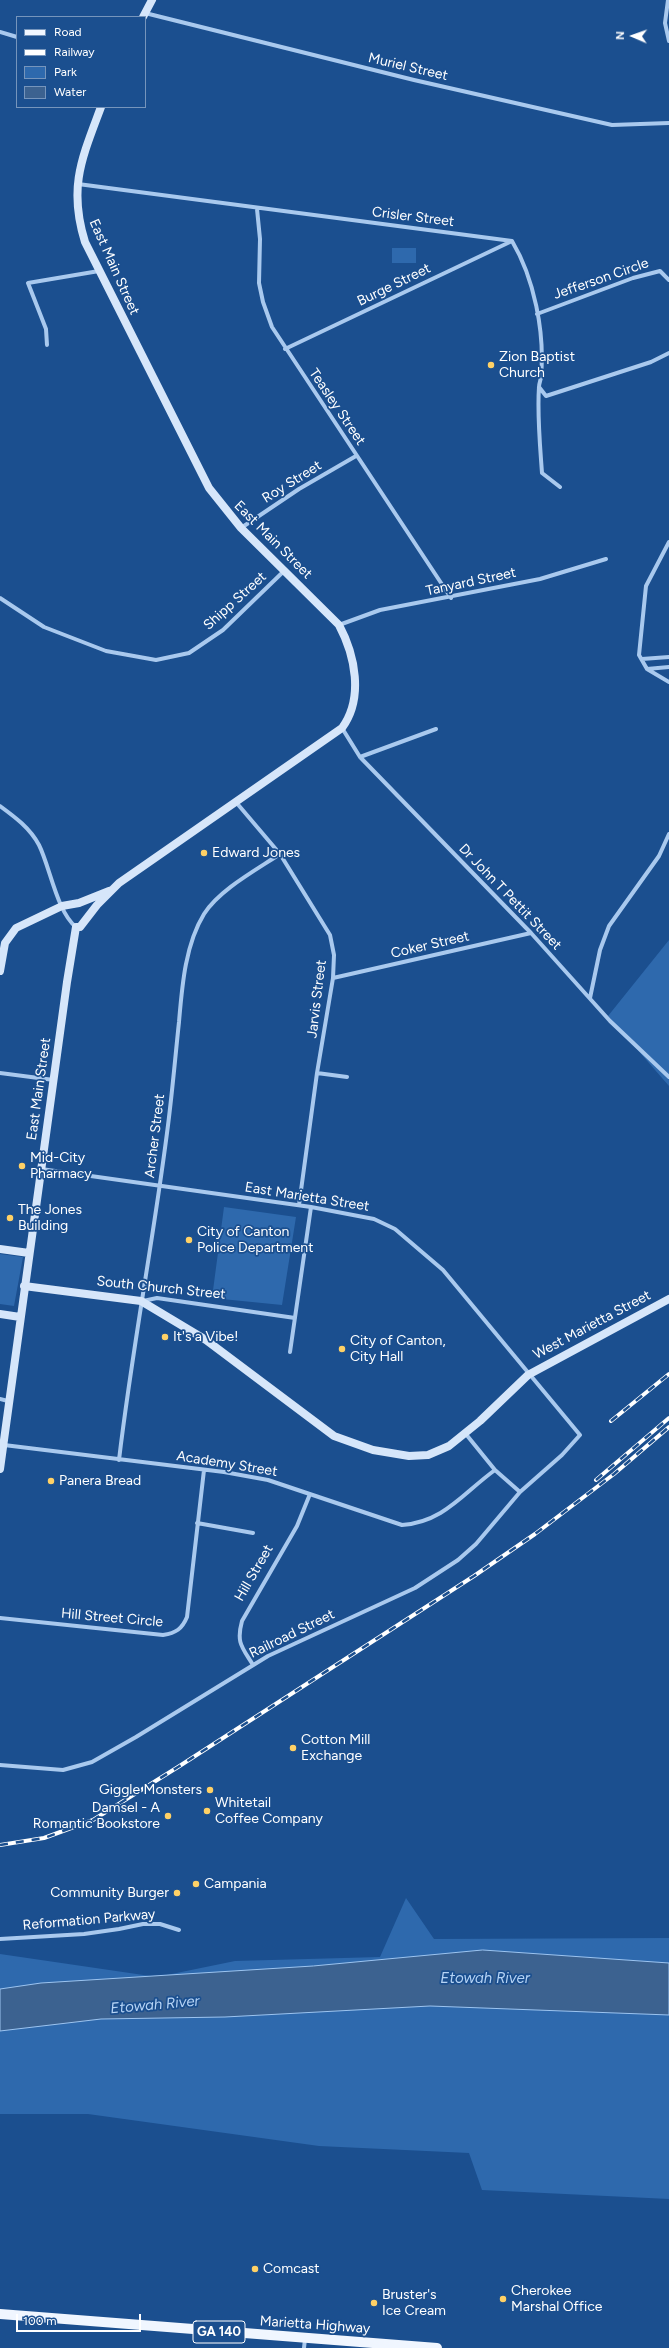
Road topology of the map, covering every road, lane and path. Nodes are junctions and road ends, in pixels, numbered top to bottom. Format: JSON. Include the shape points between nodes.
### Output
{"nodes":[{"id":1,"x":152,"y":0,"type":"edge"},
{"id":2,"x":668,"y":0,"type":"edge"},
{"id":3,"x":144,"y":15,"type":"edge"},
{"id":4,"x":0,"y":32,"type":"edge"},
{"id":5,"x":16,"y":37,"type":"edge"},
{"id":6,"x":669,"y":40,"type":"edge"},
{"id":7,"x":101,"y":108,"type":"edge"},
{"id":8,"x":669,"y":123,"type":"edge"},
{"id":9,"x":77,"y":184,"type":"junction"},
{"id":10,"x":256,"y":209,"type":"junction"},
{"id":11,"x":512,"y":241,"type":"junction"},
{"id":12,"x":99,"y":271,"type":"junction"},
{"id":13,"x":669,"y":280,"type":"edge"},
{"id":14,"x":537,"y":314,"type":"junction"},
{"id":15,"x":47,"y":345,"type":"dead end"},
{"id":16,"x":285,"y":349,"type":"junction"},
{"id":17,"x":669,"y":353,"type":"edge"},
{"id":18,"x":539,"y":387,"type":"junction"},
{"id":19,"x":356,"y":456,"type":"junction"},
{"id":20,"x":560,"y":487,"type":"dead end"},
{"id":21,"x":241,"y":528,"type":"junction"},
{"id":22,"x":669,"y":542,"type":"edge"},
{"id":23,"x":606,"y":559,"type":"dead end"},
{"id":24,"x":284,"y":570,"type":"junction"},
{"id":25,"x":0,"y":598,"type":"edge"},
{"id":26,"x":451,"y":598,"type":"junction"},
{"id":27,"x":339,"y":625,"type":"junction"},
{"id":28,"x":669,"y":657,"type":"edge"},
{"id":29,"x":642,"y":659,"type":"junction"},
{"id":30,"x":669,"y":667,"type":"edge"},
{"id":31,"x":647,"y":669,"type":"junction"},
{"id":32,"x":669,"y":682,"type":"edge"},
{"id":33,"x":342,"y":728,"type":"junction"},
{"id":34,"x":436,"y":729,"type":"dead end"},
{"id":35,"x":360,"y":757,"type":"junction"},
{"id":36,"x":235,"y":801,"type":"junction"},
{"id":37,"x":0,"y":806,"type":"edge"},
{"id":38,"x":669,"y":834,"type":"edge"},
{"id":39,"x":280,"y":854,"type":"junction"},
{"id":40,"x":110,"y":891,"type":"junction"},
{"id":41,"x":62,"y":906,"type":"junction"},
{"id":42,"x":76,"y":927,"type":"junction"},
{"id":43,"x":531,"y":933,"type":"junction"},
{"id":44,"x":0,"y":971,"type":"edge"},
{"id":45,"x":333,"y":978,"type":"junction"},
{"id":46,"x":590,"y":998,"type":"junction"},
{"id":47,"x":0,"y":1073,"type":"edge"},
{"id":48,"x":317,"y":1073,"type":"junction"},
{"id":49,"x":347,"y":1076,"type":"dead end"},
{"id":50,"x":669,"y":1077,"type":"edge"},
{"id":51,"x":54,"y":1080,"type":"junction"},
{"id":52,"x":41,"y":1169,"type":"junction"},
{"id":53,"x":160,"y":1187,"type":"junction"},
{"id":54,"x":299,"y":1205,"type":"junction"},
{"id":55,"x":311,"y":1207,"type":"junction"},
{"id":56,"x":0,"y":1249,"type":"edge"},
{"id":57,"x":29,"y":1253,"type":"junction"},
{"id":58,"x":24,"y":1286,"type":"junction"},
{"id":59,"x":669,"y":1299,"type":"edge"},
{"id":60,"x":141,"y":1302,"type":"junction"},
{"id":61,"x":0,"y":1314,"type":"edge"},
{"id":62,"x":20,"y":1317,"type":"junction"},
{"id":63,"x":295,"y":1318,"type":"junction"},
{"id":64,"x":290,"y":1352,"type":"dead end"},
{"id":65,"x":528,"y":1375,"type":"junction"},
{"id":66,"x":4,"y":1400,"type":"edge"},
{"id":67,"x":465,"y":1433,"type":"junction"},
{"id":68,"x":3,"y":1445,"type":"junction"},
{"id":69,"x":562,"y":1455,"type":"joint"},
{"id":70,"x":119,"y":1460,"type":"junction"},
{"id":71,"x":0,"y":1468,"type":"edge"},
{"id":72,"x":204,"y":1470,"type":"junction"},
{"id":73,"x":495,"y":1470,"type":"junction"},
{"id":74,"x":520,"y":1492,"type":"junction"},
{"id":75,"x":310,"y":1494,"type":"junction"},
{"id":76,"x":197,"y":1523,"type":"junction"},
{"id":77,"x":253,"y":1532,"type":"dead end"},
{"id":78,"x":0,"y":1618,"type":"edge"},
{"id":79,"x":253,"y":1665,"type":"junction"},
{"id":80,"x":0,"y":1765,"type":"edge"},
{"id":81,"x":179,"y":1930,"type":"dead end"},
{"id":82,"x":0,"y":1939,"type":"edge"},
{"id":83,"x":0,"y":2314,"type":"edge"},
{"id":84,"x":304,"y":2344,"type":"edge"},
{"id":85,"x":437,"y":2348,"type":"edge"}],
"edges":[{"from":1,"to":3,"type":"main road"},
{"from":2,"to":6,"type":"street","via":[[665,23]]},
{"from":3,"to":8,"type":"street","name":"Muriel Street","via":[[612,125]]},
{"from":4,"to":5,"type":"street"},
{"from":7,"to":9,"type":"main road","name":"East Main Street"},
{"from":9,"to":10,"type":"street","name":"Crisler Street"},
{"from":9,"to":12,"type":"main road","name":"East Main Street","via":[[78,220]]},
{"from":10,"to":11,"type":"street","name":"Crisler Street"},
{"from":10,"to":16,"type":"street","name":"Teasley Street","via":[[260,239],[259,283],[272,327]]},
{"from":11,"to":14,"type":"street","via":[[523,259]]},
{"from":11,"to":16,"type":"street","name":"Burge Street"},
{"from":12,"to":15,"type":"street","via":[[28,283],[46,329]]},
{"from":12,"to":21,"type":"main road","name":"East Main Street","via":[[209,488]]},
{"from":13,"to":14,"type":"street","name":"Jefferson Circle","via":[[660,271],[632,278]]},
{"from":14,"to":18,"type":"street","via":[[541,352]]},
{"from":16,"to":19,"type":"street","name":"Teasley Street"},
{"from":17,"to":18,"type":"street","via":[[651,362],[546,396]]},
{"from":18,"to":20,"type":"street","via":[[542,473]]},
{"from":19,"to":21,"type":"street","name":"Roy Street","via":[[299,489]]},
{"from":19,"to":26,"type":"street","name":"Teasley Street"},
{"from":21,"to":24,"type":"main road","name":"East Main Street"},
{"from":22,"to":29,"type":"street","via":[[646,586],[640,654]]},
{"from":23,"to":26,"type":"street","name":"Tanyard Street","via":[[540,579]]},
{"from":24,"to":25,"type":"street","name":"Shipp Street","via":[[223,630],[189,653],[156,660],[106,651],[44,627]]},
{"from":24,"to":27,"type":"main road","name":"East Main Street"},
{"from":26,"to":27,"type":"street","name":"Tanyard Street","via":[[380,610]]},
{"from":27,"to":33,"type":"main road","name":"East Main Street","via":[[348,642],[354,670],[352,708]]},
{"from":28,"to":29,"type":"street"},
{"from":29,"to":31,"type":"street"},
{"from":30,"to":31,"type":"street"},
{"from":31,"to":32,"type":"street"},
{"from":33,"to":35,"type":"street","name":"Dr John T Pettit Street"},
{"from":33,"to":36,"type":"main road","name":"East Main Street"},
{"from":34,"to":35,"type":"street"},
{"from":35,"to":43,"type":"street","name":"Dr John T Pettit Street"},
{"from":36,"to":39,"type":"street","name":"Jarvis Street"},
{"from":36,"to":40,"type":"main road","name":"East Main Street"},
{"from":37,"to":41,"type":"street","via":[[31,832]]},
{"from":38,"to":46,"type":"street","via":[[659,856],[609,926],[600,950]]},
{"from":39,"to":45,"type":"street","name":"Jarvis Street","via":[[330,935],[334,955]]},
{"from":39,"to":53,"type":"street","name":"Archer Street","via":[[216,899],[197,927],[181,997]]},
{"from":40,"to":41,"type":"main road","name":"East Main Street","via":[[79,903]]},
{"from":40,"to":42,"type":"main road","name":"East Main Street","via":[[80,927]]},
{"from":41,"to":42,"type":"street"},
{"from":41,"to":44,"type":"main road","via":[[24,924],[11,934],[5,943]]},
{"from":42,"to":51,"type":"main road","name":"East Main Street"},
{"from":43,"to":45,"type":"street","name":"Coker Street"},
{"from":43,"to":46,"type":"street","name":"Dr John T Pettit Street"},
{"from":45,"to":48,"type":"street","name":"Jarvis Street"},
{"from":46,"to":50,"type":"street","name":"Dr John T Pettit Street","via":[[610,1021]]},
{"from":47,"to":51,"type":"street"},
{"from":48,"to":49,"type":"street"},
{"from":48,"to":54,"type":"street","name":"Jarvis Street"},
{"from":51,"to":52,"type":"main road","name":"East Main Street"},
{"from":52,"to":53,"type":"street","name":"East Marietta Street"},
{"from":52,"to":57,"type":"main road","name":"East Main Street"},
{"from":53,"to":54,"type":"street","name":"East Marietta Street"},
{"from":53,"to":60,"type":"street","name":"Archer Street"},
{"from":54,"to":55,"type":"street","name":"East Marietta Street"},
{"from":55,"to":63,"type":"street"},
{"from":55,"to":65,"type":"street","name":"East Marietta Street","via":[[374,1219],[394,1229],[443,1270]]},
{"from":56,"to":57,"type":"main road"},
{"from":57,"to":58,"type":"main road","name":"East Main Street"},
{"from":58,"to":60,"type":"main road","name":"South Church Street"},
{"from":58,"to":62,"type":"main road","name":"East Main Street"},
{"from":59,"to":65,"type":"main road","name":"West Marietta Street"},
{"from":60,"to":63,"type":"street","name":"South Church Street","via":[[157,1298]]},
{"from":60,"to":67,"type":"main road","name":"West Marietta Street","via":[[206,1340],[334,1436],[349,1443],[409,1456],[428,1455],[440,1451]]},
{"from":60,"to":70,"type":"street","name":"Archer Street"},
{"from":61,"to":62,"type":"main road"},
{"from":62,"to":66,"type":"main road","name":"East Main Street"},
{"from":63,"to":64,"type":"street"},
{"from":65,"to":67,"type":"main road","name":"West Marietta Street"},
{"from":65,"to":69,"type":"street","name":"West Marietta Street","via":[[580,1435]]},
{"from":66,"to":68,"type":"main road","name":"East Main Street"},
{"from":67,"to":73,"type":"street"},
{"from":68,"to":70,"type":"street","name":"Academy Street"},
{"from":68,"to":71,"type":"main road","name":"East Main Street"},
{"from":69,"to":74,"type":"street","name":"Railroad Street"},
{"from":70,"to":72,"type":"street","name":"Academy Street"},
{"from":72,"to":75,"type":"street","name":"Academy Street","via":[[268,1480]]},
{"from":72,"to":76,"type":"street","name":"Hill Street Circle"},
{"from":73,"to":74,"type":"street"},
{"from":73,"to":75,"type":"street","name":"Academy Street","via":[[440,1515],[412,1525],[388,1522]]},
{"from":74,"to":79,"type":"street","name":"Railroad Street","via":[[476,1544],[436,1576]]},
{"from":75,"to":79,"type":"street","name":"Hill Street","via":[[297,1526],[242,1621],[238,1634],[239,1643]]},
{"from":76,"to":77,"type":"street"},
{"from":76,"to":78,"type":"street","name":"Hill Street Circle","via":[[187,1617],[182,1628],[174,1633]]},
{"from":79,"to":80,"type":"street","name":"Railroad Street","via":[[136,1737],[84,1765],[53,1770]]},
{"from":81,"to":82,"type":"street","name":"Reformation Parkway","via":[[160,1924],[143,1924],[84,1934]]},
{"from":83,"to":84,"type":"main road","name":"Marietta Highway","number":"GA 140"},
{"from":84,"to":85,"type":"main road","name":"Marietta Highway","number":"GA 140"}]}
